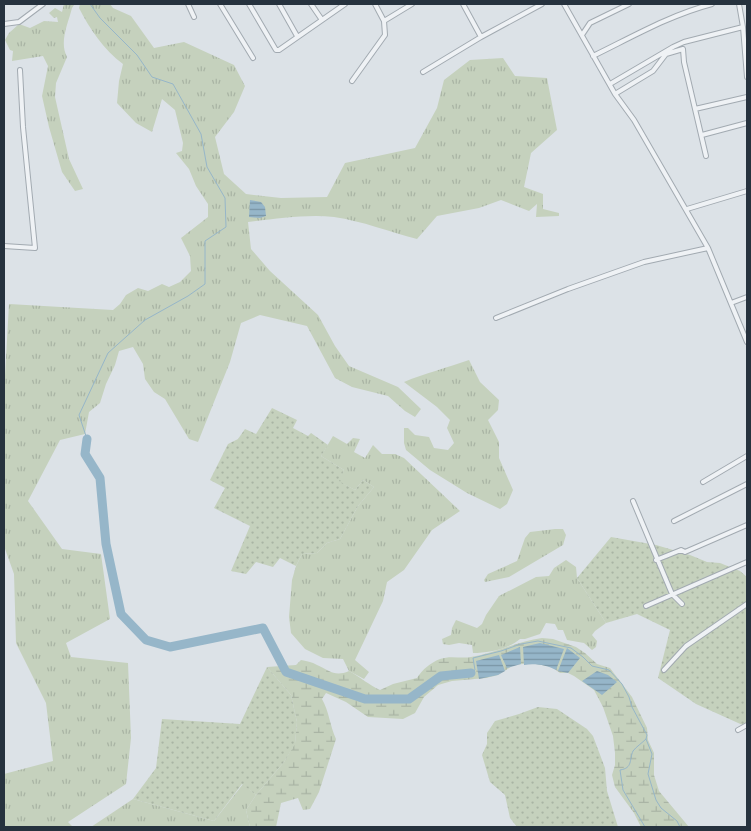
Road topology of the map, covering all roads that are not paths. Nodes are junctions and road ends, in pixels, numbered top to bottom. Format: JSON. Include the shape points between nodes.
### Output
{"nodes":[{"id":1,"x":43,"y":4,"type":"edge"},
{"id":2,"x":188,"y":4,"type":"edge"},
{"id":3,"x":220,"y":4,"type":"edge"},
{"id":4,"x":249,"y":4,"type":"edge"},
{"id":5,"x":279,"y":4,"type":"edge"},
{"id":6,"x":311,"y":4,"type":"edge"},
{"id":7,"x":343,"y":4,"type":"edge"},
{"id":8,"x":375,"y":4,"type":"edge"},
{"id":9,"x":412,"y":4,"type":"edge"},
{"id":10,"x":463,"y":4,"type":"edge"},
{"id":11,"x":542,"y":4,"type":"edge"},
{"id":12,"x":564,"y":4,"type":"edge"},
{"id":13,"x":629,"y":4,"type":"edge"},
{"id":14,"x":712,"y":4,"type":"edge"},
{"id":15,"x":739,"y":4,"type":"edge"},
{"id":16,"x":194,"y":17,"type":"dead end"},
{"id":17,"x":322,"y":20,"type":"junction"},
{"id":18,"x":384,"y":21,"type":"junction"},
{"id":19,"x":4,"y":24,"type":"edge"},
{"id":20,"x":743,"y":27,"type":"junction"},
{"id":21,"x":582,"y":35,"type":"junction"},
{"id":22,"x":297,"y":36,"type":"junction"},
{"id":23,"x":481,"y":37,"type":"junction"},
{"id":24,"x":593,"y":56,"type":"junction"},
{"id":25,"x":253,"y":58,"type":"dead end"},
{"id":26,"x":20,"y":70,"type":"dead end"},
{"id":27,"x":423,"y":72,"type":"dead end"},
{"id":28,"x":747,"y":77,"type":"edge"},
{"id":29,"x":352,"y":81,"type":"dead end"},
{"id":30,"x":610,"y":84,"type":"junction"},
{"id":31,"x":615,"y":94,"type":"junction"},
{"id":32,"x":747,"y":97,"type":"edge"},
{"id":33,"x":695,"y":109,"type":"junction"},
{"id":34,"x":747,"y":123,"type":"edge"},
{"id":35,"x":702,"y":135,"type":"junction"},
{"id":36,"x":706,"y":156,"type":"dead end"},
{"id":37,"x":747,"y":190,"type":"edge"},
{"id":38,"x":687,"y":209,"type":"junction"},
{"id":39,"x":4,"y":246,"type":"edge"},
{"id":40,"x":708,"y":248,"type":"junction"},
{"id":41,"x":747,"y":297,"type":"edge"},
{"id":42,"x":731,"y":303,"type":"junction"},
{"id":43,"x":496,"y":318,"type":"dead end"},
{"id":44,"x":747,"y":342,"type":"edge"},
{"id":45,"x":747,"y":456,"type":"edge"},
{"id":46,"x":703,"y":482,"type":"dead end"},
{"id":47,"x":747,"y":484,"type":"edge"},
{"id":48,"x":633,"y":501,"type":"dead end"},
{"id":49,"x":674,"y":521,"type":"dead end"},
{"id":50,"x":747,"y":525,"type":"edge"},
{"id":51,"x":656,"y":560,"type":"junction"},
{"id":52,"x":747,"y":562,"type":"edge"},
{"id":53,"x":672,"y":594,"type":"junction"},
{"id":54,"x":682,"y":604,"type":"dead end"},
{"id":55,"x":747,"y":604,"type":"edge"},
{"id":56,"x":646,"y":606,"type":"dead end"},
{"id":57,"x":664,"y":670,"type":"dead end"},
{"id":58,"x":747,"y":725,"type":"edge"},
{"id":59,"x":738,"y":730,"type":"dead end"}],
"edges":[{"from":1,"to":19,"type":"street","via":[[19,22]]},
{"from":2,"to":16,"type":"street"},
{"from":3,"to":25,"type":"street"},
{"from":4,"to":22,"type":"street","via":[[276,50]]},
{"from":5,"to":22,"type":"street"},
{"from":6,"to":17,"type":"street"},
{"from":7,"to":17,"type":"street"},
{"from":8,"to":18,"type":"street"},
{"from":9,"to":18,"type":"street"},
{"from":10,"to":23,"type":"street"},
{"from":11,"to":23,"type":"street"},
{"from":12,"to":21,"type":"street"},
{"from":13,"to":21,"type":"street","via":[[590,23]]},
{"from":14,"to":24,"type":"street","via":[[656,24]]},
{"from":15,"to":20,"type":"street"},
{"from":17,"to":22,"type":"street"},
{"from":18,"to":29,"type":"street","via":[[385,35]]},
{"from":20,"to":28,"type":"street"},
{"from":20,"to":30,"type":"street","via":[[684,42]]},
{"from":21,"to":24,"type":"street"},
{"from":23,"to":27,"type":"street"},
{"from":24,"to":30,"type":"street"},
{"from":26,"to":39,"type":"street","via":[[35,248]]},
{"from":30,"to":31,"type":"street"},
{"from":31,"to":33,"type":"street","via":[[653,71],[666,54],[683,49]]},
{"from":31,"to":38,"type":"street"},
{"from":32,"to":33,"type":"street"},
{"from":33,"to":35,"type":"street"},
{"from":34,"to":35,"type":"street"},
{"from":35,"to":36,"type":"street"},
{"from":37,"to":38,"type":"street"},
{"from":38,"to":40,"type":"street"},
{"from":40,"to":42,"type":"street"},
{"from":40,"to":43,"type":"street","via":[[644,262]]},
{"from":41,"to":42,"type":"street"},
{"from":42,"to":44,"type":"street"},
{"from":45,"to":46,"type":"street"},
{"from":47,"to":49,"type":"street"},
{"from":48,"to":51,"type":"street"},
{"from":50,"to":51,"type":"street","via":[[685,552],[681,550]]},
{"from":51,"to":53,"type":"street"},
{"from":52,"to":53,"type":"street"},
{"from":53,"to":54,"type":"street"},
{"from":53,"to":56,"type":"street"},
{"from":55,"to":57,"type":"street","via":[[686,646]]},
{"from":58,"to":59,"type":"street"}]}
